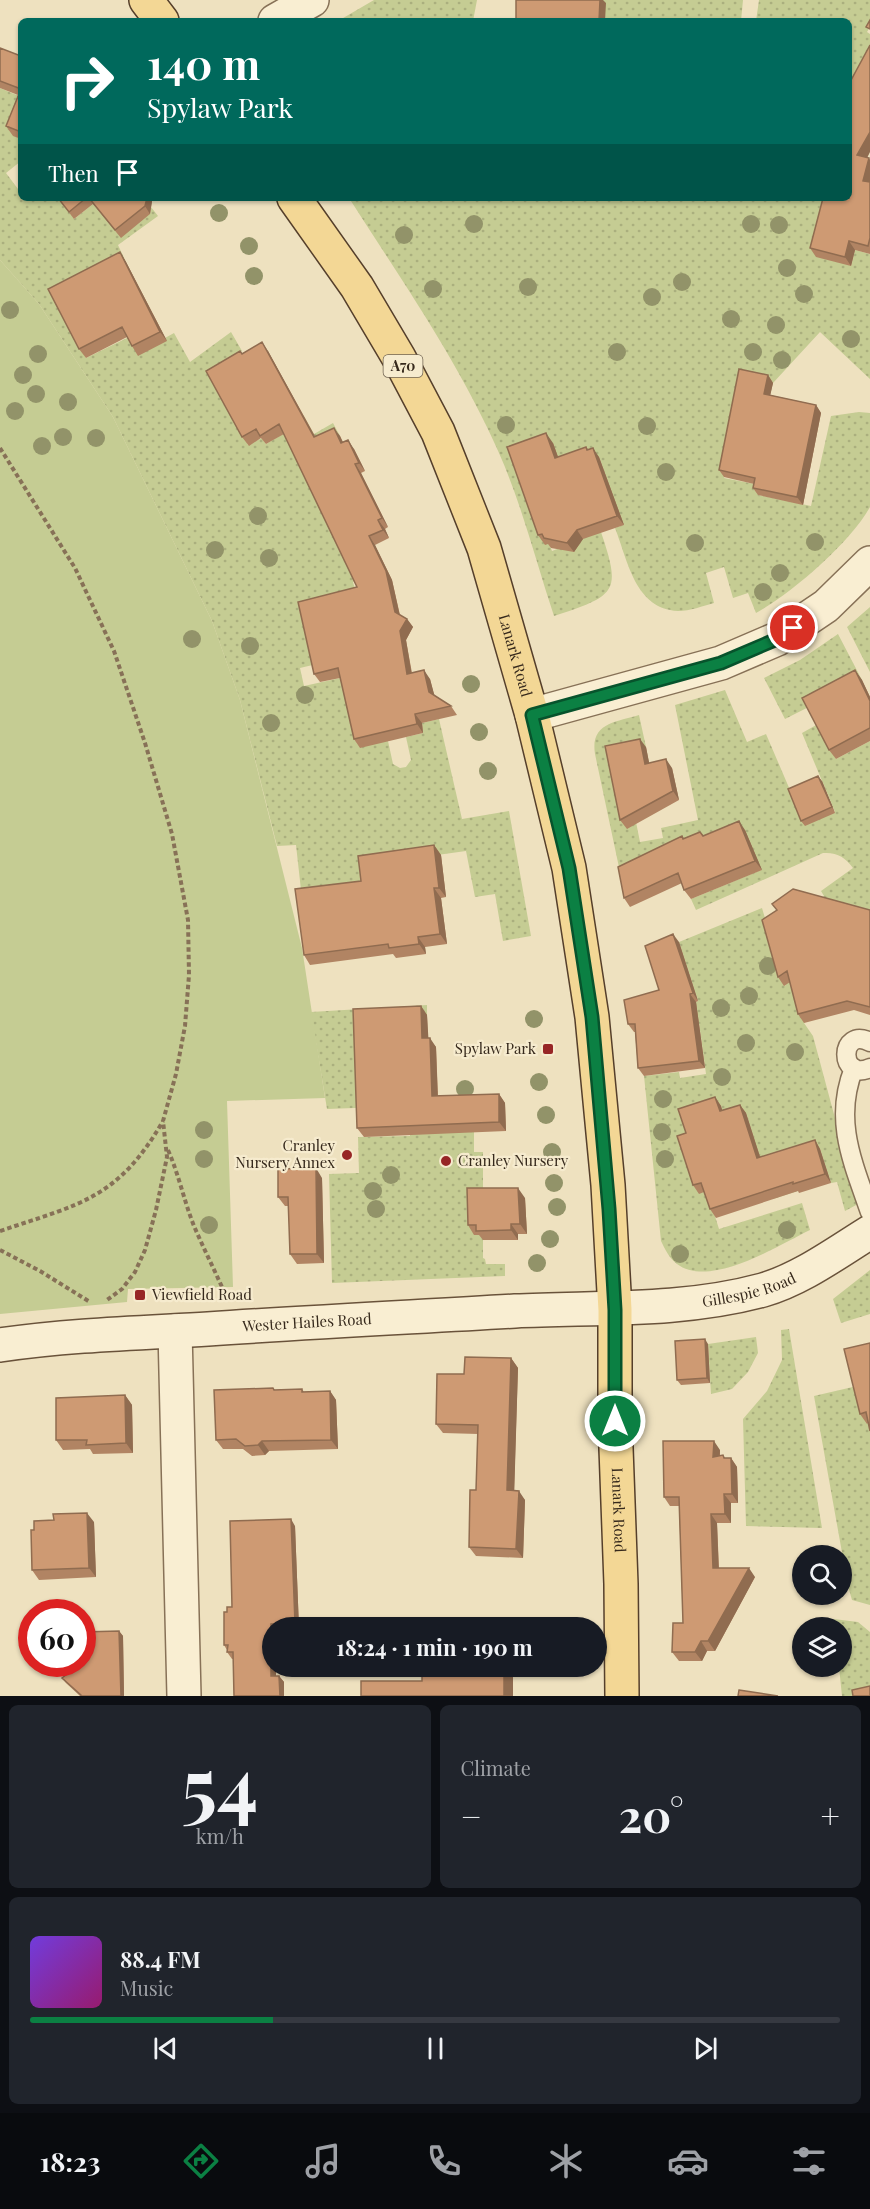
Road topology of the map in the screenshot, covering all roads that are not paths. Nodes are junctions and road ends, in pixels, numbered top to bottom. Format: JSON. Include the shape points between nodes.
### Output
{"nodes":[{"id":1,"x":146,"y":0,"type":"edge"},
{"id":2,"x":312,"y":0,"type":"edge"},
{"id":3,"x":160,"y":18,"type":"edge"},
{"id":4,"x":279,"y":18,"type":"edge"},
{"id":5,"x":296,"y":201,"type":"edge"},
{"id":6,"x":870,"y":563,"type":"edge"},
{"id":7,"x":532,"y":715,"type":"junction"},
{"id":8,"x":870,"y":1042,"type":"edge"},
{"id":9,"x":862,"y":1068,"type":"edge"},
{"id":10,"x":870,"y":1212,"type":"edge"},
{"id":11,"x":870,"y":1232,"type":"edge"},
{"id":12,"x":615,"y":1310,"type":"junction"},
{"id":13,"x":175,"y":1330,"type":"junction"},
{"id":14,"x":0,"y":1345,"type":"edge"},
{"id":15,"x":184,"y":1696,"type":"edge"},
{"id":16,"x":622,"y":1696,"type":"edge"}],
"edges":[{"from":1,"to":3,"type":"main road"},
{"from":2,"to":4,"type":"main road"},
{"from":5,"to":7,"type":"main road","name":"Lanark Road","number":"A70","via":[[357,287],[438,432],[484,548]]},
{"from":6,"to":7,"type":"main road","via":[[826,606],[777,639],[721,663]]},
{"from":7,"to":12,"type":"main road","name":"Lanark Road","number":"A70","via":[[569,868],[592,1017]]},
{"from":8,"to":9,"type":"lane","via":[[860,1039],[851,1043],[846,1052],[847,1061]]},
{"from":9,"to":10,"type":"lane","via":[[847,1086],[843,1109],[851,1156]]},
{"from":11,"to":12,"type":"main road","name":"Gillespie Road","via":[[786,1282],[763,1290],[723,1299]]},
{"from":12,"to":13,"type":"main road","name":"Wester Hailes Road","via":[[518,1311]]},
{"from":12,"to":16,"type":"main road","name":"Lanark Road","number":"A70"},
{"from":13,"to":14,"type":"main road","name":"Wester Hailes Road","via":[[97,1320]]},
{"from":13,"to":15,"type":"main road"}]}
